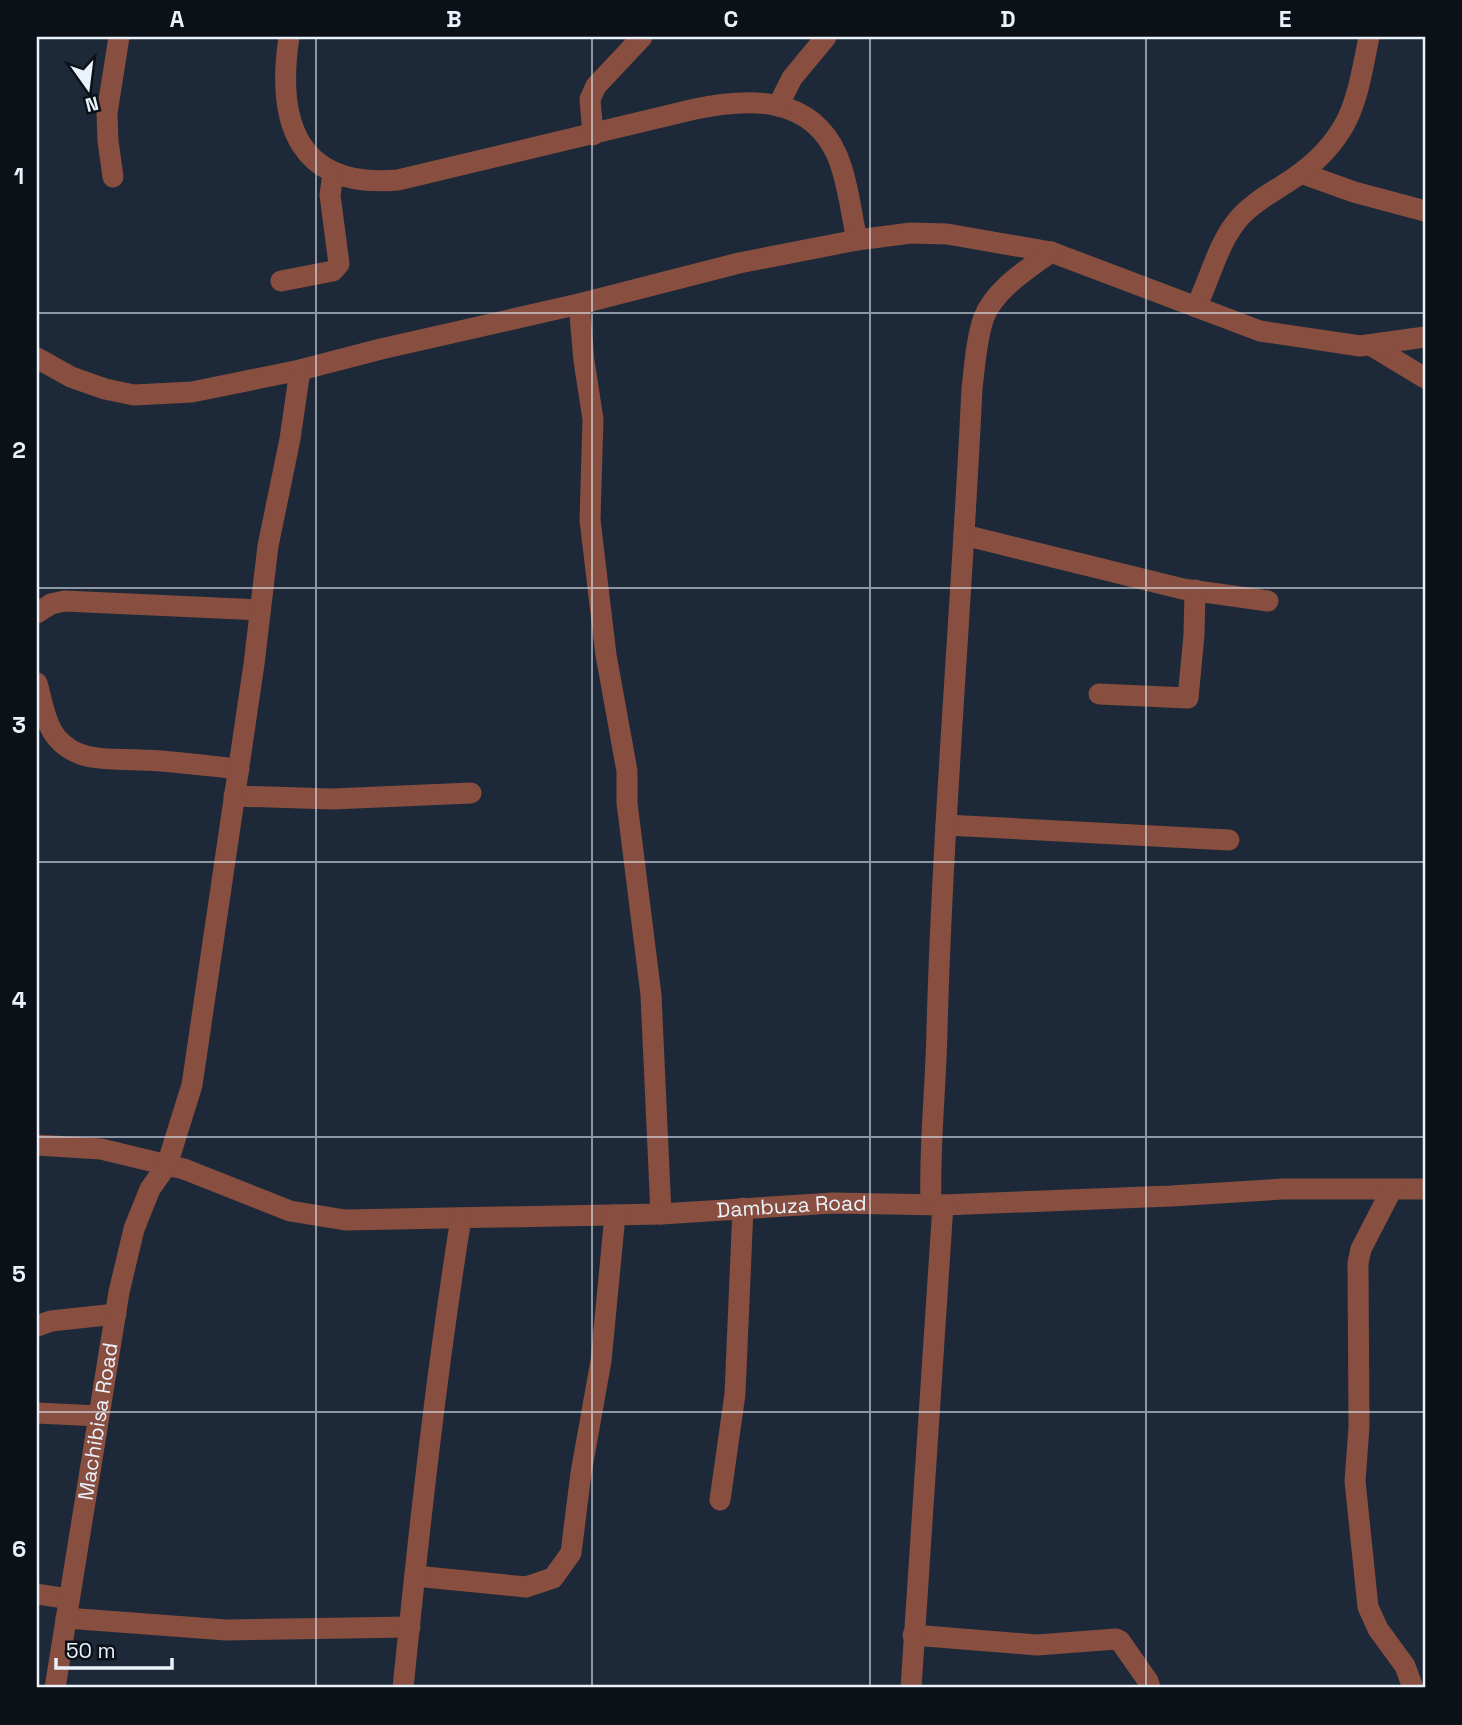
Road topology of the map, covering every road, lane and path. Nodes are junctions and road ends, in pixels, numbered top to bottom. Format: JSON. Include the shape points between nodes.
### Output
{"nodes":[{"id":1,"x":118,"y":37,"type":"edge"},
{"id":2,"x":289,"y":37,"type":"edge"},
{"id":3,"x":642,"y":37,"type":"edge"},
{"id":4,"x":826,"y":37,"type":"edge"},
{"id":5,"x":1369,"y":37,"type":"edge"},
{"id":6,"x":779,"y":106,"type":"junction"},
{"id":7,"x":593,"y":135,"type":"junction"},
{"id":8,"x":333,"y":173,"type":"junction"},
{"id":9,"x":1301,"y":173,"type":"junction"},
{"id":10,"x":113,"y":177,"type":"dead end"},
{"id":11,"x":1425,"y":211,"type":"edge"},
{"id":12,"x":857,"y":240,"type":"junction"},
{"id":13,"x":1051,"y":252,"type":"junction"},
{"id":14,"x":281,"y":281,"type":"dead end"},
{"id":15,"x":579,"y":304,"type":"junction"},
{"id":16,"x":1196,"y":307,"type":"junction"},
{"id":17,"x":1425,"y":337,"type":"edge"},
{"id":18,"x":1372,"y":346,"type":"junction"},
{"id":19,"x":37,"y":358,"type":"edge"},
{"id":20,"x":300,"y":370,"type":"junction"},
{"id":21,"x":1425,"y":378,"type":"edge"},
{"id":22,"x":964,"y":535,"type":"junction"},
{"id":23,"x":1195,"y":590,"type":"junction"},
{"id":24,"x":1268,"y":601,"type":"dead end"},
{"id":25,"x":259,"y":610,"type":"junction"},
{"id":26,"x":37,"y":613,"type":"edge"},
{"id":27,"x":37,"y":683,"type":"edge"},
{"id":28,"x":1099,"y":694,"type":"dead end"},
{"id":29,"x":239,"y":769,"type":"junction"},
{"id":30,"x":471,"y":793,"type":"dead end"},
{"id":31,"x":234,"y":796,"type":"junction"},
{"id":32,"x":946,"y":824,"type":"junction"},
{"id":33,"x":1229,"y":840,"type":"dead end"},
{"id":34,"x":37,"y":1145,"type":"edge"},
{"id":35,"x":167,"y":1166,"type":"junction"},
{"id":36,"x":1392,"y":1189,"type":"junction"},
{"id":37,"x":1425,"y":1189,"type":"edge"},
{"id":38,"x":937,"y":1204,"type":"junction"},
{"id":39,"x":743,"y":1208,"type":"junction"},
{"id":40,"x":661,"y":1214,"type":"junction"},
{"id":41,"x":615,"y":1215,"type":"junction"},
{"id":42,"x":461,"y":1218,"type":"junction"},
{"id":43,"x":116,"y":1314,"type":"junction"},
{"id":44,"x":37,"y":1326,"type":"edge"},
{"id":45,"x":37,"y":1413,"type":"edge"},
{"id":46,"x":98,"y":1416,"type":"junction"},
{"id":47,"x":720,"y":1500,"type":"dead end"},
{"id":48,"x":415,"y":1576,"type":"junction"},
{"id":49,"x":37,"y":1594,"type":"edge"},
{"id":50,"x":67,"y":1608,"type":"junction"},
{"id":51,"x":410,"y":1627,"type":"junction"},
{"id":52,"x":913,"y":1635,"type":"junction"},
{"id":53,"x":55,"y":1688,"type":"edge"},
{"id":54,"x":403,"y":1688,"type":"edge"},
{"id":55,"x":911,"y":1688,"type":"edge"},
{"id":56,"x":1150,"y":1688,"type":"edge"},
{"id":57,"x":1413,"y":1688,"type":"edge"}],
"edges":[{"from":1,"to":10,"type":"street","via":[[107,121]]},
{"from":2,"to":8,"type":"street","via":[[285,84],[291,125],[309,154]]},
{"from":3,"to":7,"type":"street","via":[[596,86],[590,99]]},
{"from":4,"to":6,"type":"street","via":[[792,78]]},
{"from":5,"to":9,"type":"street","via":[[1349,120]]},
{"from":6,"to":7,"type":"street","via":[[720,104]]},
{"from":6,"to":12,"type":"street","via":[[816,127],[836,153]]},
{"from":7,"to":8,"type":"street","via":[[398,180],[374,182]]},
{"from":8,"to":14,"type":"street","via":[[339,264],[333,271]]},
{"from":9,"to":11,"type":"street"},
{"from":9,"to":16,"type":"street","via":[[1241,216],[1224,240]]},
{"from":12,"to":13,"type":"street","via":[[947,234]]},
{"from":12,"to":15,"type":"street","via":[[739,263]]},
{"from":13,"to":16,"type":"street"},
{"from":13,"to":22,"type":"street","via":[[992,305],[979,335]]},
{"from":15,"to":20,"type":"street"},
{"from":15,"to":40,"type":"street","via":[[593,419],[590,520],[606,655],[627,771],[649,971]]},
{"from":16,"to":18,"type":"street","via":[[1261,331]]},
{"from":17,"to":18,"type":"street"},
{"from":18,"to":21,"type":"street"},
{"from":19,"to":20,"type":"street","via":[[71,377],[134,395],[191,392]]},
{"from":20,"to":25,"type":"street","name":"Machibisa Road"},
{"from":22,"to":23,"type":"street"},
{"from":22,"to":32,"type":"street"},
{"from":23,"to":24,"type":"street"},
{"from":23,"to":28,"type":"street","via":[[1188,698]]},
{"from":25,"to":26,"type":"street","via":[[64,601]]},
{"from":25,"to":29,"type":"street","name":"Machibisa Road"},
{"from":27,"to":29,"type":"street","via":[[55,736],[75,752],[108,760]]},
{"from":29,"to":31,"type":"street","name":"Machibisa Road"},
{"from":30,"to":31,"type":"street","via":[[332,799]]},
{"from":31,"to":35,"type":"street","name":"Machibisa Road","via":[[192,1085]]},
{"from":32,"to":33,"type":"street"},
{"from":32,"to":38,"type":"street","via":[[930,1157]]},
{"from":34,"to":35,"type":"street","name":"Dambuza Road","via":[[101,1149]]},
{"from":35,"to":42,"type":"street","name":"Dambuza Road","via":[[184,1168],[304,1214],[365,1220]]},
{"from":35,"to":43,"type":"street","name":"Machibisa Road","via":[[150,1189],[134,1229]]},
{"from":36,"to":37,"type":"street","name":"Dambuza Road"},
{"from":36,"to":38,"type":"street","name":"Dambuza Road","via":[[1283,1189]]},
{"from":36,"to":57,"type":"street","via":[[1358,1263],[1359,1427],[1354,1481],[1368,1607],[1405,1666]]},
{"from":38,"to":39,"type":"street","name":"Dambuza Road"},
{"from":38,"to":52,"type":"street"},
{"from":39,"to":40,"type":"street","name":"Dambuza Road"},
{"from":39,"to":47,"type":"street","via":[[735,1394]]},
{"from":40,"to":41,"type":"street","name":"Dambuza Road"},
{"from":41,"to":42,"type":"street","name":"Dambuza Road"},
{"from":41,"to":48,"type":"street","via":[[601,1361],[571,1553],[553,1578],[526,1587]]},
{"from":42,"to":48,"type":"street"},
{"from":43,"to":44,"type":"street"},
{"from":43,"to":46,"type":"street","name":"Machibisa Road"},
{"from":45,"to":46,"type":"street"},
{"from":46,"to":50,"type":"street","name":"Machibisa Road"},
{"from":48,"to":51,"type":"street"},
{"from":49,"to":50,"type":"street"},
{"from":50,"to":51,"type":"street","via":[[226,1630]]},
{"from":50,"to":53,"type":"street","name":"Machibisa Road"},
{"from":51,"to":54,"type":"street"},
{"from":52,"to":55,"type":"street"},
{"from":52,"to":56,"type":"street","via":[[1037,1645],[1116,1639]]}]}
